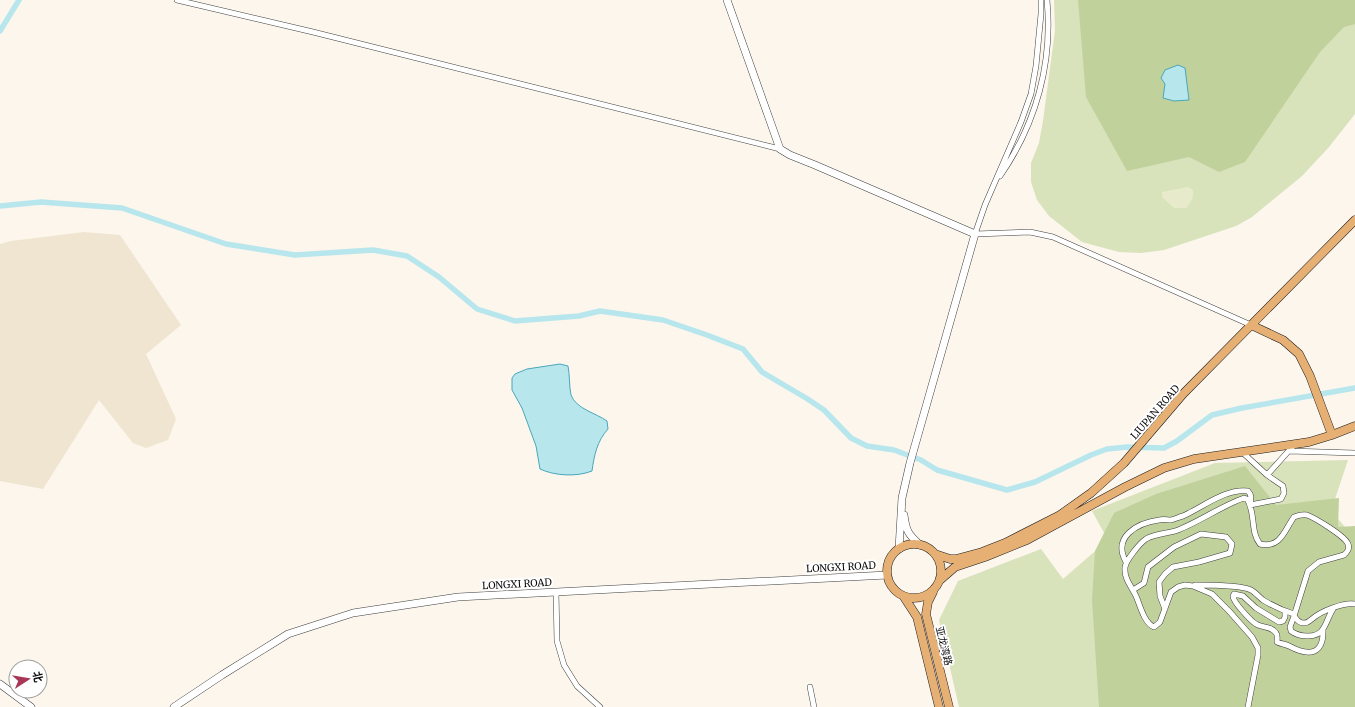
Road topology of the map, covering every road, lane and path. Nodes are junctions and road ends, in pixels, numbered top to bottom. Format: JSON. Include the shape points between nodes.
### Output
{"nodes":[{"id":1,"x":178,"y":0,"type":"edge"},
{"id":2,"x":727,"y":0,"type":"edge"},
{"id":3,"x":1041,"y":0,"type":"edge"},
{"id":4,"x":1047,"y":0,"type":"edge"},
{"id":5,"x":780,"y":149,"type":"junction"},
{"id":6,"x":992,"y":188,"type":"junction"},
{"id":7,"x":1355,"y":220,"type":"edge"},
{"id":8,"x":975,"y":234,"type":"junction"},
{"id":9,"x":1251,"y":325,"type":"junction"},
{"id":10,"x":1355,"y":426,"type":"edge"},
{"id":11,"x":1332,"y":435,"type":"junction"},
{"id":12,"x":1291,"y":448,"type":"junction"},
{"id":13,"x":1242,"y":452,"type":"junction"},
{"id":14,"x":1355,"y":453,"type":"edge"},
{"id":15,"x":1268,"y":475,"type":"junction"},
{"id":16,"x":902,"y":498,"type":"junction"},
{"id":17,"x":1250,"y":504,"type":"junction"},
{"id":18,"x":920,"y":545,"type":"junction"},
{"id":19,"x":899,"y":549,"type":"junction"},
{"id":20,"x":934,"y":554,"type":"junction"},
{"id":21,"x":1126,"y":562,"type":"junction"},
{"id":22,"x":887,"y":575,"type":"junction"},
{"id":23,"x":940,"y":580,"type":"junction"},
{"id":24,"x":1185,"y":585,"type":"junction"},
{"id":25,"x":934,"y":590,"type":"junction"},
{"id":26,"x":1133,"y":590,"type":"junction"},
{"id":27,"x":556,"y":592,"type":"junction"},
{"id":28,"x":904,"y":597,"type":"junction"},
{"id":29,"x":1355,"y":604,"type":"edge"},
{"id":30,"x":1334,"y":608,"type":"junction"},
{"id":31,"x":1165,"y":609,"type":"junction"},
{"id":32,"x":1285,"y":611,"type":"junction"},
{"id":33,"x":1294,"y":615,"type":"junction"},
{"id":34,"x":1323,"y":629,"type":"junction"},
{"id":35,"x":0,"y":684,"type":"edge"},
{"id":36,"x":810,"y":687,"type":"dead end"},
{"id":37,"x":30,"y":707,"type":"edge"},
{"id":38,"x":174,"y":707,"type":"edge"},
{"id":39,"x":600,"y":707,"type":"edge"},
{"id":40,"x":814,"y":707,"type":"edge"},
{"id":41,"x":939,"y":707,"type":"edge"},
{"id":42,"x":949,"y":707,"type":"edge"},
{"id":43,"x":1248,"y":707,"type":"edge"}],
"edges":[{"from":1,"to":5,"type":"street"},
{"from":2,"to":5,"type":"street"},
{"from":3,"to":6,"type":"street","via":[[1036,66],[1030,94],[1019,127]]},
{"from":4,"to":6,"type":"street","via":[[1046,66],[1040,93],[1025,135]]},
{"from":5,"to":8,"type":"street"},
{"from":6,"to":8,"type":"street"},
{"from":7,"to":9,"type":"main road","name":"LIUPAN ROAD"},
{"from":8,"to":9,"type":"street","via":[[1030,232],[1053,237]]},
{"from":8,"to":16,"type":"street"},
{"from":9,"to":11,"type":"main road","via":[[1283,340],[1299,354]]},
{"from":9,"to":20,"type":"main road","name":"LIUPAN ROAD","via":[[1183,394],[1129,458],[1086,497],[1060,515],[1005,544],[962,558],[950,559]]},
{"from":10,"to":11,"type":"main road"},
{"from":11,"to":12,"type":"main road"},
{"from":12,"to":13,"type":"main road"},
{"from":12,"to":14,"type":"street"},
{"from":12,"to":15,"type":"street"},
{"from":13,"to":15,"type":"street"},
{"from":13,"to":23,"type":"main road","via":[[1184,461],[1154,472],[1026,540],[955,567]]},
{"from":15,"to":17,"type":"street","via":[[1283,486],[1284,493],[1280,499]]},
{"from":16,"to":18,"type":"street","via":[[906,529]]},
{"from":16,"to":19,"type":"street"},
{"from":17,"to":21,"type":"street","via":[[1247,499],[1241,499],[1176,531],[1146,539]]},
{"from":17,"to":21,"type":"street","via":[[1251,493],[1238,490],[1171,520],[1160,519],[1145,523],[1124,538],[1122,555]]},
{"from":17,"to":33,"type":"street","via":[[1254,533],[1260,544],[1277,541],[1287,531],[1294,517],[1301,514],[1330,528],[1348,544],[1348,551],[1344,555],[1319,562],[1308,571]]},
{"from":18,"to":19,"type":"main road","via":[[909,545]]},
{"from":18,"to":20,"type":"main road"},
{"from":19,"to":22,"type":"main road","via":[[892,556]]},
{"from":20,"to":23,"type":"main road","via":[[940,566]]},
{"from":21,"to":26,"type":"street","via":[[1124,567]]},
{"from":22,"to":27,"type":"street","name":"LONGXI ROAD"},
{"from":22,"to":28,"type":"main road","via":[[896,592]]},
{"from":23,"to":25,"type":"main road"},
{"from":24,"to":31,"type":"street","via":[[1171,592]]},
{"from":24,"to":32,"type":"street","via":[[1212,585],[1252,590],[1266,602]]},
{"from":24,"to":43,"type":"street","via":[[1212,594],[1257,644],[1259,651]]},
{"from":25,"to":28,"type":"main road","via":[[914,599]]},
{"from":25,"to":42,"type":"main road","name":"亚龙湾路","via":[[926,614]]},
{"from":26,"to":31,"type":"street","via":[[1150,625],[1158,625]]},
{"from":26,"to":31,"type":"street","via":[[1144,583],[1148,567],[1174,547],[1201,534],[1226,537],[1232,544],[1230,553],[1173,567],[1165,574],[1159,582],[1160,596]]},
{"from":27,"to":38,"type":"street","name":"LONGXI ROAD","via":[[458,597],[353,612],[288,634]]},
{"from":27,"to":39,"type":"street","via":[[557,641],[564,664],[578,686]]},
{"from":28,"to":41,"type":"main road","name":"亚龙湾路","via":[[917,617]]},
{"from":29,"to":30,"type":"street","via":[[1344,603]]},
{"from":30,"to":33,"type":"street","via":[[1303,623]]},
{"from":30,"to":34,"type":"street"},
{"from":32,"to":33,"type":"street"},
{"from":32,"to":34,"type":"street","via":[[1283,622],[1279,622],[1256,608],[1243,596],[1233,596],[1234,601],[1255,624],[1276,632],[1277,642],[1294,649],[1307,653],[1314,652],[1324,640]]},
{"from":33,"to":34,"type":"street","via":[[1290,627],[1294,633],[1305,636],[1317,634]]},
{"from":35,"to":37,"type":"street"},
{"from":36,"to":40,"type":"street"}]}
